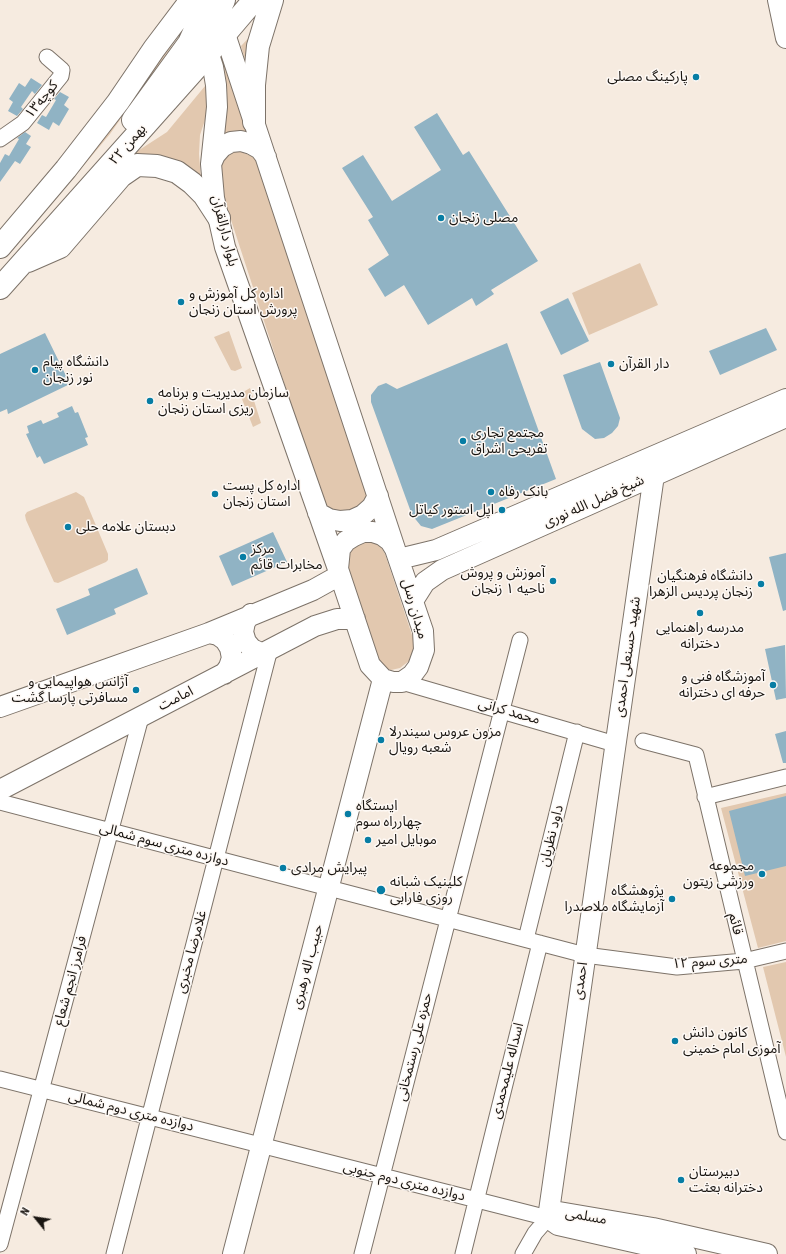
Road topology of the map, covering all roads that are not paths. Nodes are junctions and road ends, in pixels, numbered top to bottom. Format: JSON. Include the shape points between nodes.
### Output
{"nodes":[{"id":1,"x":173,"y":0,"type":"edge"},
{"id":2,"x":192,"y":0,"type":"edge"},
{"id":3,"x":272,"y":0,"type":"edge"},
{"id":4,"x":778,"y":0,"type":"edge"},
{"id":5,"x":251,"y":4,"type":"edge"},
{"id":6,"x":214,"y":6,"type":"edge"},
{"id":7,"x":226,"y":34,"type":"junction"},
{"id":8,"x":786,"y":38,"type":"edge"},
{"id":9,"x":158,"y":43,"type":"junction"},
{"id":10,"x":209,"y":53,"type":"junction"},
{"id":11,"x":47,"y":58,"type":"dead end"},
{"id":12,"x":118,"y":102,"type":"junction"},
{"id":13,"x":254,"y":122,"type":"junction"},
{"id":14,"x":0,"y":139,"type":"edge"},
{"id":15,"x":266,"y":157,"type":"junction"},
{"id":16,"x":115,"y":159,"type":"junction"},
{"id":17,"x":211,"y":164,"type":"junction"},
{"id":18,"x":219,"y":218,"type":"junction"},
{"id":19,"x":0,"y":224,"type":"edge"},
{"id":20,"x":0,"y":247,"type":"edge"},
{"id":21,"x":22,"y":264,"type":"junction"},
{"id":22,"x":0,"y":288,"type":"edge"},
{"id":23,"x":786,"y":399,"type":"edge"},
{"id":24,"x":786,"y":417,"type":"edge"},
{"id":25,"x":653,"y":466,"type":"junction"},
{"id":26,"x":378,"y":496,"type":"junction"},
{"id":27,"x":318,"y":513,"type":"junction"},
{"id":28,"x":397,"y":554,"type":"junction"},
{"id":29,"x":339,"y":572,"type":"junction"},
{"id":30,"x":413,"y":601,"type":"junction"},
{"id":31,"x":251,"y":614,"type":"junction"},
{"id":32,"x":355,"y":619,"type":"junction"},
{"id":33,"x":209,"y":633,"type":"junction"},
{"id":34,"x":520,"y":640,"type":"dead end"},
{"id":35,"x":266,"y":651,"type":"junction"},
{"id":36,"x":224,"y":674,"type":"junction"},
{"id":37,"x":393,"y":680,"type":"junction"},
{"id":38,"x":0,"y":707,"type":"edge"},
{"id":39,"x":502,"y":710,"type":"junction"},
{"id":40,"x":141,"y":717,"type":"junction"},
{"id":41,"x":577,"y":732,"type":"junction"},
{"id":42,"x":643,"y":741,"type":"dead end"},
{"id":43,"x":615,"y":744,"type":"junction"},
{"id":44,"x":786,"y":777,"type":"edge"},
{"id":45,"x":0,"y":790,"type":"edge"},
{"id":46,"x":705,"y":796,"type":"junction"},
{"id":47,"x":0,"y":802,"type":"edge"},
{"id":48,"x":111,"y":831,"type":"junction"},
{"id":49,"x":217,"y":858,"type":"junction"},
{"id":50,"x":329,"y":888,"type":"junction"},
{"id":51,"x":448,"y":919,"type":"junction"},
{"id":52,"x":533,"y":941,"type":"junction"},
{"id":53,"x":786,"y":951,"type":"edge"},
{"id":54,"x":585,"y":955,"type":"junction"},
{"id":55,"x":744,"y":961,"type":"junction"},
{"id":56,"x":0,"y":1079,"type":"edge"},
{"id":57,"x":41,"y":1090,"type":"junction"},
{"id":58,"x":149,"y":1117,"type":"junction"},
{"id":59,"x":786,"y":1132,"type":"edge"},
{"id":60,"x":261,"y":1146,"type":"junction"},
{"id":61,"x":382,"y":1176,"type":"junction"},
{"id":62,"x":476,"y":1200,"type":"junction"},
{"id":63,"x":548,"y":1218,"type":"junction"},
{"id":64,"x":0,"y":1244,"type":"edge"},
{"id":65,"x":646,"y":1250,"type":"edge"},
{"id":66,"x":114,"y":1254,"type":"edge"},
{"id":67,"x":233,"y":1254,"type":"edge"},
{"id":68,"x":362,"y":1254,"type":"edge"},
{"id":69,"x":463,"y":1254,"type":"edge"},
{"id":70,"x":524,"y":1254,"type":"edge"},
{"id":71,"x":686,"y":1254,"type":"edge"},
{"id":72,"x":766,"y":1254,"type":"edge"}],
"edges":[{"from":1,"to":9,"type":"highway"},
{"from":2,"to":6,"type":"main road"},
{"from":2,"to":9,"type":"highway"},
{"from":3,"to":13,"type":"highway","via":[[258,46]]},
{"from":4,"to":8,"type":"main road"},
{"from":5,"to":6,"type":"highway","via":[[230,13],[225,7]]},
{"from":5,"to":7,"type":"highway","name":"۲۲ بهمن"},
{"from":6,"to":7,"type":"main road"},
{"from":6,"to":10,"type":"highway"},
{"from":6,"to":16,"type":"highway","via":[[126,131]]},
{"from":7,"to":10,"type":"highway","name":"۲۲ بهمن"},
{"from":7,"to":13,"type":"main road"},
{"from":9,"to":12,"type":"highway"},
{"from":10,"to":16,"type":"highway","name":"۲۲ بهمن"},
{"from":10,"to":17,"type":"main road","name":"بلوار دارالقرآن","via":[[216,85],[217,107]]},
{"from":11,"to":14,"type":"street","name":"کوچه۱۳","via":[[62,70],[61,76],[23,123]]},
{"from":12,"to":19,"type":"highway","via":[[85,126]]},
{"from":12,"to":20,"type":"highway"},
{"from":13,"to":15,"type":"main road"},
{"from":15,"to":17,"type":"main road","via":[[260,149],[251,144],[231,142],[222,147]]},
{"from":15,"to":26,"type":"main road"},
{"from":16,"to":21,"type":"highway","name":"۲۲ بهمن"},
{"from":17,"to":18,"type":"main road","name":"بلوار دارالقرآن","via":[[214,198]]},
{"from":18,"to":21,"type":"highway","via":[[204,195],[177,172],[157,166],[137,165],[121,176],[60,247]]},
{"from":18,"to":27,"type":"main road","name":"بلوار دارالقرآن","via":[[225,247]]},
{"from":21,"to":22,"type":"highway","name":"۲۲ بهمن"},
{"from":23,"to":25,"type":"main road","name":"شیخ فضل الله نوری"},
{"from":24,"to":25,"type":"main road","name":"شیخ فضل الله نوری"},
{"from":25,"to":28,"type":"main road","name":"شیخ فضل الله نوری","via":[[436,550]]},
{"from":25,"to":30,"type":"main road","name":"شیخ فضل الله نوری","via":[[442,570],[425,582]]},
{"from":25,"to":43,"type":"main road","name":"شهید حسنعلی احمدی"},
{"from":26,"to":27,"type":"main road","via":[[372,507],[352,520],[340,522]]},
{"from":26,"to":28,"type":"main road"},
{"from":27,"to":29,"type":"main road","name":"بلوار دارالقرآن"},
{"from":28,"to":29,"type":"main road","name":"میدان رسل","via":[[390,541],[382,535],[368,532],[354,536],[340,549]]},
{"from":28,"to":30,"type":"main road","name":"میدان رسل"},
{"from":29,"to":31,"type":"main road","via":[[313,590]]},
{"from":29,"to":32,"type":"main road","name":"میدان رسل"},
{"from":30,"to":37,"type":"main road","name":"میدان رسل","via":[[423,631],[424,650],[412,675]]},
{"from":31,"to":33,"type":"main road"},
{"from":31,"to":35,"type":"main road","via":[[245,622],[243,632],[246,642],[252,649]]},
{"from":32,"to":35,"type":"main road","name":"امامت","via":[[337,618],[326,621]]},
{"from":32,"to":37,"type":"main road","name":"میدان رسل","via":[[370,665]]},
{"from":33,"to":36,"type":"main road","via":[[222,638],[230,648],[232,658]]},
{"from":33,"to":38,"type":"main road"},
{"from":34,"to":39,"type":"street","name":"حمزه علی رستمخانی"},
{"from":35,"to":36,"type":"main road","name":"امامت"},
{"from":35,"to":49,"type":"street","name":"غلامرضا مخبری"},
{"from":36,"to":40,"type":"main road","name":"امامت"},
{"from":37,"to":39,"type":"street","name":"محمد کرانی"},
{"from":37,"to":50,"type":"main road","name":"حبیب اله رهبری"},
{"from":39,"to":41,"type":"street","name":"محمد کرانی"},
{"from":39,"to":51,"type":"street","name":"حمزه علی رستمخانی"},
{"from":40,"to":45,"type":"main road","name":"امامت"},
{"from":40,"to":48,"type":"street","name":"فرامرز انجم شعاع"},
{"from":41,"to":43,"type":"street","name":"محمد کرانی"},
{"from":41,"to":52,"type":"street","name":"داود نظریان"},
{"from":42,"to":46,"type":"street","name":"قائم","via":[[696,755]]},
{"from":43,"to":54,"type":"main road","name":"احمدی"},
{"from":44,"to":46,"type":"street"},
{"from":46,"to":55,"type":"street","name":"قائم"},
{"from":47,"to":48,"type":"street","name":"دوازده متری سوم شمالی"},
{"from":48,"to":49,"type":"street","name":"دوازده متری سوم شمالی"},
{"from":48,"to":57,"type":"street","name":"فرامرز انجم شعاع"},
{"from":49,"to":50,"type":"street","name":"دوازده متری سوم شمالی"},
{"from":49,"to":58,"type":"street","name":"غلامرضا مخبری"},
{"from":50,"to":51,"type":"street","name":"دوازده متری سوم شمالی"},
{"from":50,"to":60,"type":"main road","name":"حبیب اله رهبری"},
{"from":51,"to":52,"type":"street","name":"۱۲ متری سوم"},
{"from":51,"to":61,"type":"street","name":"حمزه علی رستمخانی"},
{"from":52,"to":54,"type":"street","name":"۱۲ متری سوم"},
{"from":52,"to":62,"type":"street","name":"اسداله علیمحمدی"},
{"from":53,"to":55,"type":"street","name":"۱۲ متری سوم"},
{"from":54,"to":55,"type":"street","name":"۱۲ متری سوم","via":[[677,967]]},
{"from":54,"to":63,"type":"main road","name":"احمدی"},
{"from":55,"to":59,"type":"street","name":"قائم"},
{"from":56,"to":57,"type":"street","name":"دوازده متری دوم شمالی"},
{"from":57,"to":58,"type":"street","name":"دوازده متری دوم شمالی"},
{"from":57,"to":64,"type":"street","name":"فرامرز انجم شعاع"},
{"from":58,"to":60,"type":"street","name":"دوازده متری دوم شمالی"},
{"from":58,"to":66,"type":"street","name":"غلامرضا مخبری"},
{"from":60,"to":61,"type":"street","name":"دوازده متری دوم جنوبی"},
{"from":60,"to":67,"type":"main road","name":"حبیب اله رهبری"},
{"from":61,"to":62,"type":"street","name":"دوازده متری دوم جنوبی"},
{"from":61,"to":68,"type":"street","name":"حمزه علی رستمخانی"},
{"from":62,"to":63,"type":"street","name":"دوازده متری دوم جنوبی"},
{"from":62,"to":69,"type":"street","name":"اسداله علیمحمدی"},
{"from":63,"to":65,"type":"main road","name":"مسلمی","via":[[558,1225]]},
{"from":63,"to":70,"type":"street","via":[[535,1233]]},
{"from":63,"to":72,"type":"main road","name":"مسلمی","via":[[559,1212],[653,1228]]},
{"from":65,"to":71,"type":"main road","name":"مسلمی"}]}
